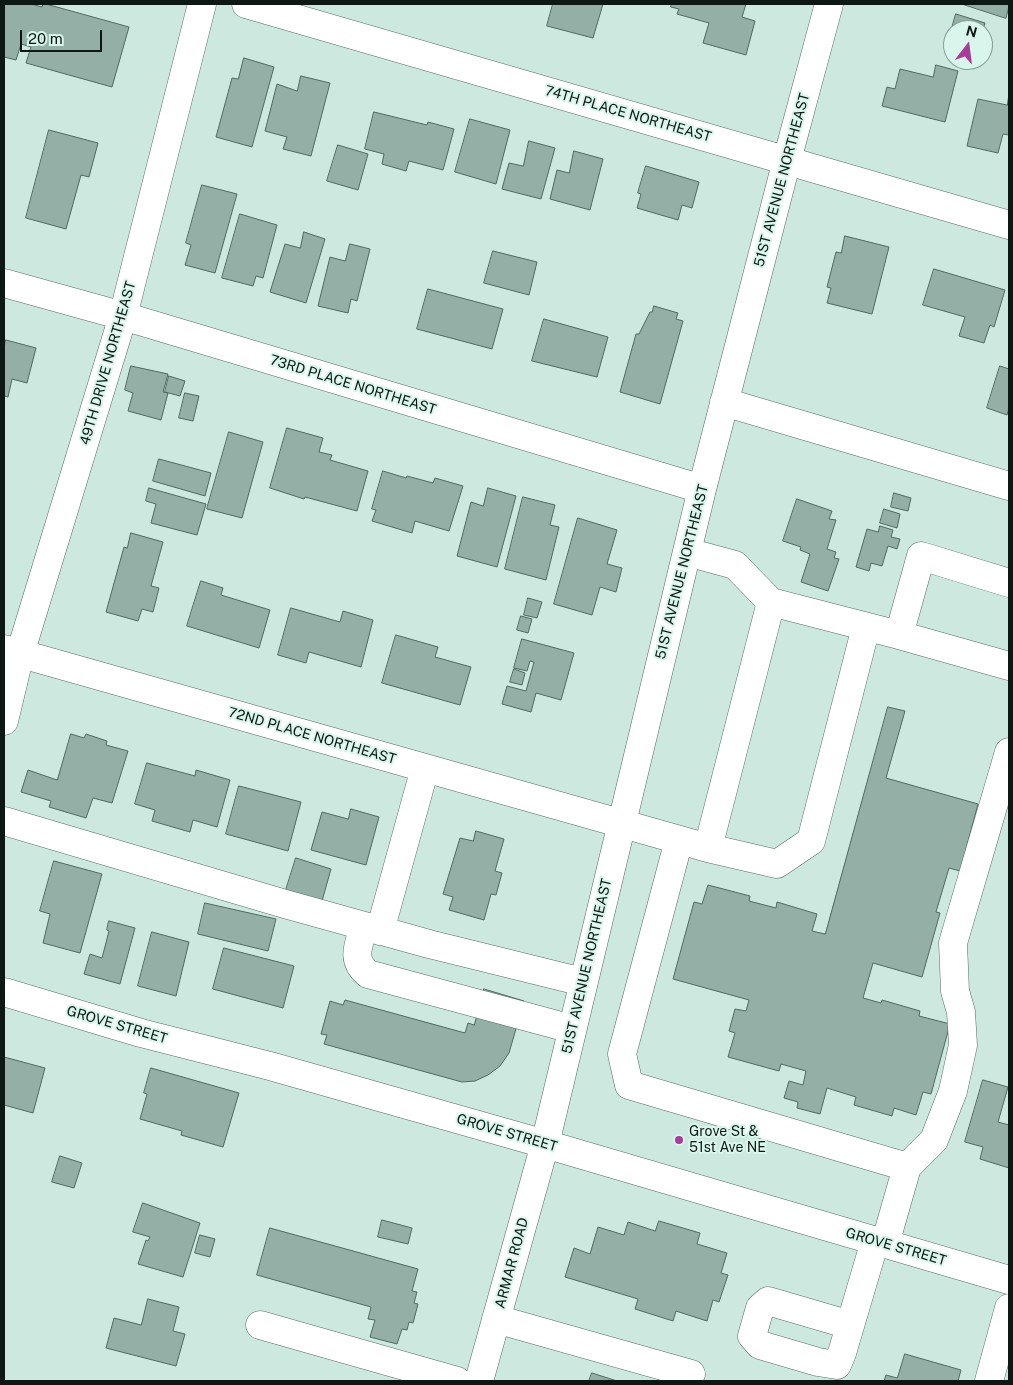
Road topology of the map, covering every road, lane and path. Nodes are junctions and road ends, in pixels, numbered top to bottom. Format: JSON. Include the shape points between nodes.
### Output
{"nodes":[{"id":1,"x":202,"y":4,"type":"edge"},
{"id":2,"x":246,"y":4,"type":"edge"},
{"id":3,"x":829,"y":4,"type":"edge"},
{"id":4,"x":787,"y":160,"type":"junction"},
{"id":5,"x":1009,"y":225,"type":"edge"},
{"id":6,"x":4,"y":283,"type":"edge"},
{"id":7,"x":123,"y":316,"type":"junction"},
{"id":8,"x":724,"y":402,"type":"junction"},
{"id":9,"x":1009,"y":486,"type":"edge"},
{"id":10,"x":702,"y":489,"type":"junction"},
{"id":11,"x":687,"y":552,"type":"junction"},
{"id":12,"x":1009,"y":583,"type":"edge"},
{"id":13,"x":771,"y":602,"type":"junction"},
{"id":14,"x":866,"y":627,"type":"junction"},
{"id":15,"x":899,"y":635,"type":"junction"},
{"id":16,"x":12,"y":651,"type":"edge"},
{"id":17,"x":1009,"y":666,"type":"edge"},
{"id":18,"x":4,"y":720,"type":"edge"},
{"id":19,"x":1009,"y":752,"type":"edge"},
{"id":20,"x":425,"y":768,"type":"junction"},
{"id":21,"x":4,"y":821,"type":"edge"},
{"id":22,"x":621,"y":824,"type":"junction"},
{"id":23,"x":679,"y":840,"type":"junction"},
{"id":24,"x":708,"y":848,"type":"junction"},
{"id":25,"x":372,"y":928,"type":"junction"},
{"id":26,"x":583,"y":982,"type":"junction"},
{"id":27,"x":4,"y":992,"type":"edge"},
{"id":28,"x":572,"y":1029,"type":"junction"},
{"id":29,"x":545,"y":1144,"type":"junction"},
{"id":30,"x":907,"y":1167,"type":"junction"},
{"id":31,"x":880,"y":1243,"type":"junction"},
{"id":32,"x":1009,"y":1280,"type":"edge"},
{"id":33,"x":1009,"y":1308,"type":"edge"},
{"id":34,"x":496,"y":1318,"type":"junction"},
{"id":35,"x":260,"y":1325,"type":"dead end"},
{"id":36,"x":850,"y":1325,"type":"dead end"},
{"id":37,"x":691,"y":1374,"type":"dead end"},
{"id":38,"x":457,"y":1381,"type":"edge"},
{"id":39,"x":479,"y":1381,"type":"edge"},
{"id":40,"x":989,"y":1381,"type":"edge"}],
"edges":[{"from":1,"to":7,"type":"street","name":"49TH DRIVE NORTHEAST"},
{"from":2,"to":4,"type":"street","name":"74TH PLACE NORTHEAST"},
{"from":3,"to":4,"type":"street","name":"51ST AVENUE NORTHEAST"},
{"from":4,"to":5,"type":"street","name":"74TH PLACE NORTHEAST"},
{"from":4,"to":8,"type":"street","name":"51ST AVENUE NORTHEAST"},
{"from":6,"to":7,"type":"street","name":"73RD PLACE NORTHEAST"},
{"from":7,"to":10,"type":"street","name":"73RD PLACE NORTHEAST"},
{"from":7,"to":16,"type":"street","name":"49TH DRIVE NORTHEAST"},
{"from":8,"to":9,"type":"street"},
{"from":8,"to":10,"type":"street","name":"51ST AVENUE NORTHEAST"},
{"from":10,"to":11,"type":"street","name":"51ST AVENUE NORTHEAST"},
{"from":11,"to":13,"type":"street","via":[[735,565]]},
{"from":11,"to":22,"type":"street","name":"51ST AVENUE NORTHEAST"},
{"from":12,"to":15,"type":"street","via":[[921,556]]},
{"from":13,"to":14,"type":"street"},
{"from":13,"to":24,"type":"street"},
{"from":14,"to":15,"type":"street"},
{"from":14,"to":24,"type":"street","name":"72ND PLACE NORTHEAST","via":[[811,841],[777,864]]},
{"from":15,"to":17,"type":"street"},
{"from":16,"to":18,"type":"street","name":"49TH DRIVE NORTHEAST"},
{"from":16,"to":20,"type":"street","name":"72ND PLACE NORTHEAST"},
{"from":19,"to":30,"type":"street","via":[[953,943],[955,990],[962,1012],[963,1045],[953,1091],[934,1140]]},
{"from":20,"to":22,"type":"street","name":"72ND PLACE NORTHEAST"},
{"from":20,"to":25,"type":"street"},
{"from":21,"to":25,"type":"street"},
{"from":22,"to":23,"type":"street","name":"72ND PLACE NORTHEAST"},
{"from":22,"to":26,"type":"street","name":"51ST AVENUE NORTHEAST"},
{"from":23,"to":24,"type":"street","name":"72ND PLACE NORTHEAST"},
{"from":23,"to":30,"type":"street","via":[[622,1054],[629,1085]]},
{"from":25,"to":26,"type":"street"},
{"from":25,"to":28,"type":"street","via":[[356,956],[368,974]]},
{"from":26,"to":28,"type":"street","name":"51ST AVENUE NORTHEAST"},
{"from":27,"to":29,"type":"street","name":"GROVE STREET"},
{"from":28,"to":29,"type":"street","name":"51ST AVENUE NORTHEAST"},
{"from":29,"to":31,"type":"street","name":"GROVE STREET"},
{"from":29,"to":34,"type":"street","name":"ARMAR ROAD"},
{"from":30,"to":31,"type":"street"},
{"from":31,"to":32,"type":"street","name":"GROVE STREET"},
{"from":31,"to":36,"type":"street"},
{"from":33,"to":40,"type":"street"},
{"from":34,"to":37,"type":"street"},
{"from":34,"to":39,"type":"street","name":"ARMAR ROAD"},
{"from":35,"to":38,"type":"street"}]}
